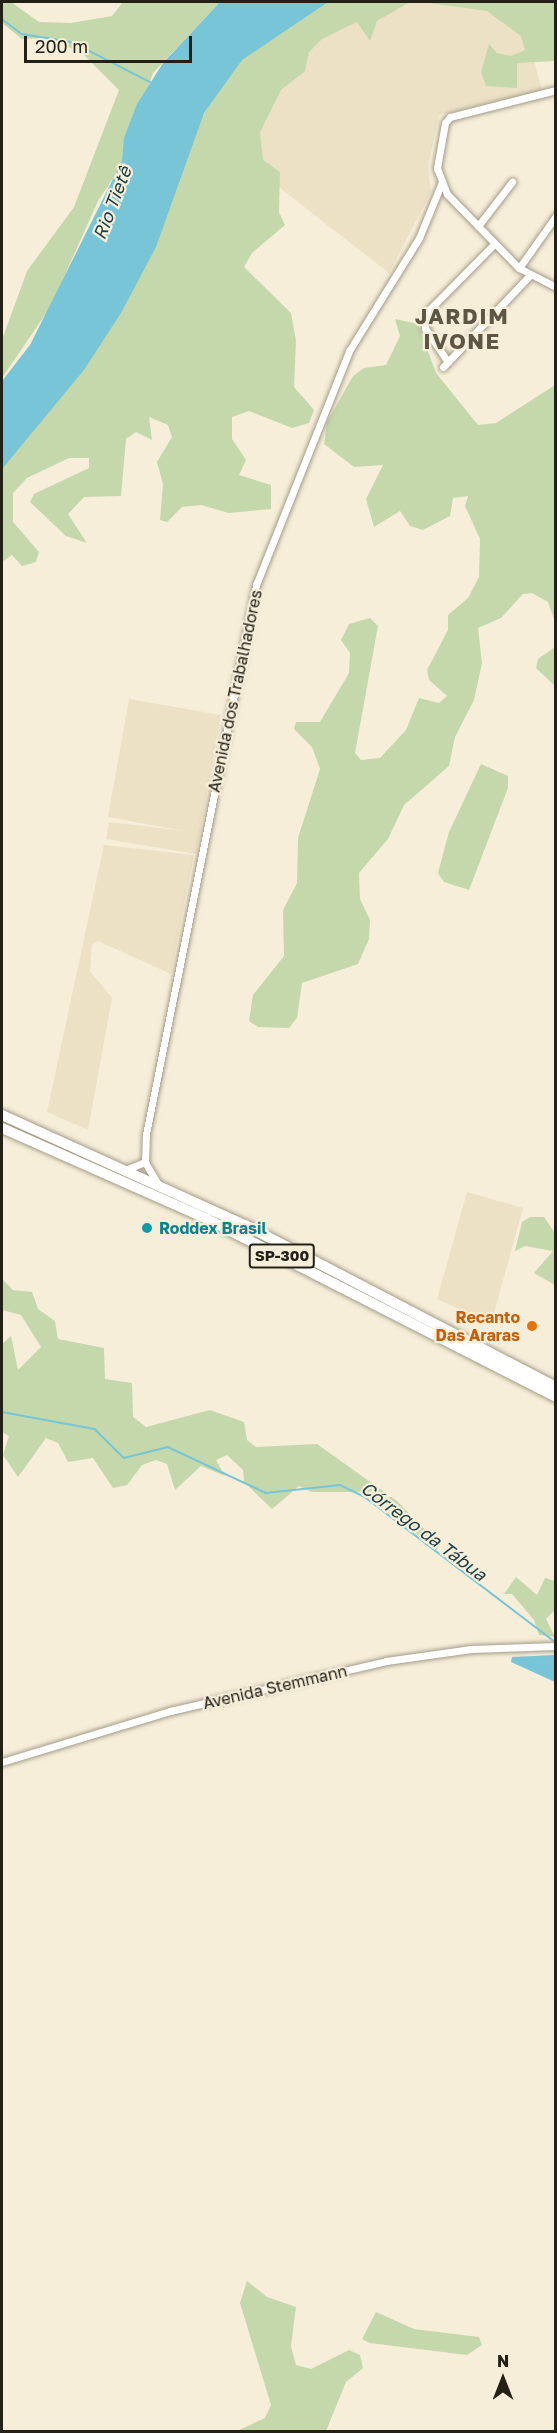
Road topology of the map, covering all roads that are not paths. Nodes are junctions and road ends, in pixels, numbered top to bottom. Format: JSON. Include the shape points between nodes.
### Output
{"nodes":[{"id":1,"x":555,"y":90,"type":"edge"},
{"id":2,"x":442,"y":182,"type":"junction"},
{"id":3,"x":512,"y":182,"type":"dead end"},
{"id":4,"x":555,"y":216,"type":"edge"},
{"id":5,"x":478,"y":226,"type":"junction"},
{"id":6,"x":495,"y":243,"type":"junction"},
{"id":7,"x":519,"y":268,"type":"junction"},
{"id":8,"x":530,"y":275,"type":"junction"},
{"id":9,"x":555,"y":287,"type":"edge"},
{"id":10,"x":2,"y":1115,"type":"edge"},
{"id":11,"x":2,"y":1128,"type":"edge"},
{"id":12,"x":145,"y":1162,"type":"junction"},
{"id":13,"x":122,"y":1170,"type":"junction"},
{"id":14,"x":159,"y":1186,"type":"junction"},
{"id":15,"x":555,"y":1388,"type":"edge"},
{"id":16,"x":555,"y":1397,"type":"edge"},
{"id":17,"x":555,"y":1646,"type":"edge"},
{"id":18,"x":2,"y":1762,"type":"edge"}],
"edges":[{"from":1,"to":2,"type":"street","via":[[444,123],[437,168]]},
{"from":2,"to":5,"type":"street"},
{"from":2,"to":12,"type":"street","name":"Avenida dos Trabalhadores","via":[[419,238],[349,351],[256,585],[146,1134]]},
{"from":3,"to":5,"type":"street"},
{"from":4,"to":7,"type":"street"},
{"from":5,"to":6,"type":"street"},
{"from":6,"to":7,"type":"street"},
{"from":6,"to":8,"type":"street","via":[[426,313],[424,328],[446,364]]},
{"from":7,"to":8,"type":"street"},
{"from":8,"to":9,"type":"street"},
{"from":10,"to":13,"type":"highway","number":"SP-300"},
{"from":11,"to":16,"type":"highway","number":"SP-300","via":[[207,1218]]},
{"from":12,"to":13,"type":"street"},
{"from":12,"to":14,"type":"street"},
{"from":13,"to":14,"type":"highway","number":"SP-300"},
{"from":14,"to":15,"type":"highway","number":"SP-300"},
{"from":17,"to":18,"type":"street","name":"Avenida Stemmann","via":[[471,1648],[386,1661],[170,1711]]}]}
